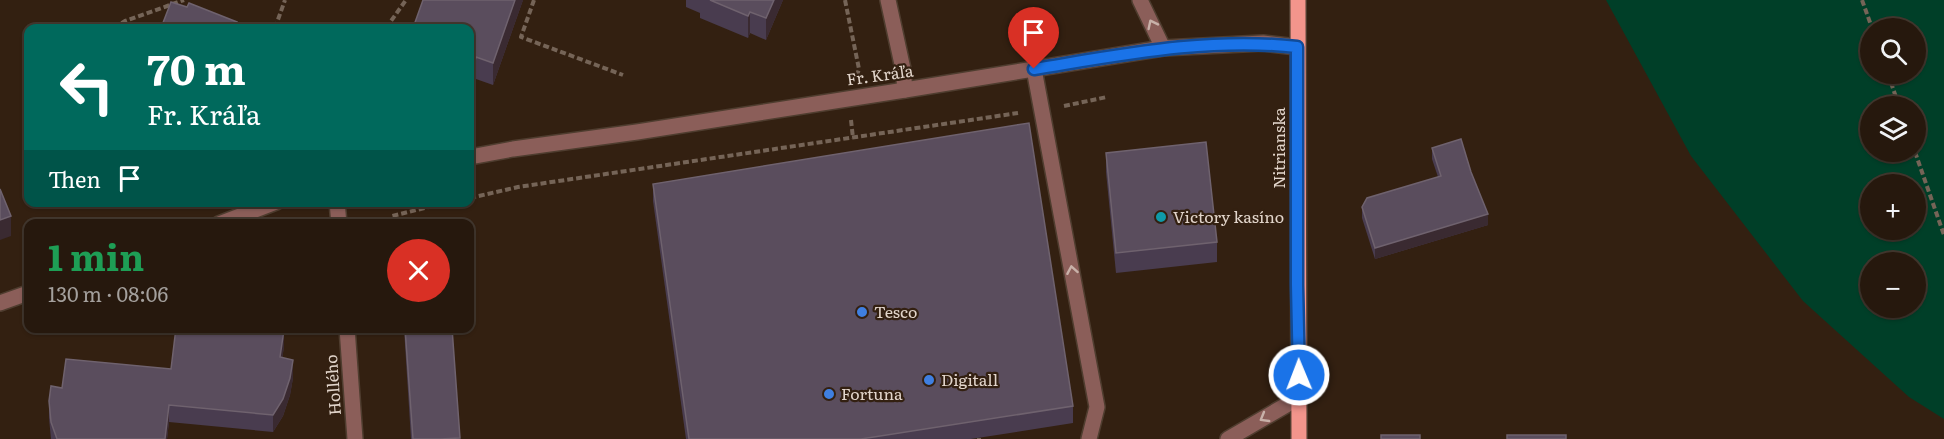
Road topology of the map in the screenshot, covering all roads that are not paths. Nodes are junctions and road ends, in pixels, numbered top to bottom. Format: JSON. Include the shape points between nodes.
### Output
{"nodes":[{"id":1,"x":888,"y":0,"type":"edge"},
{"id":2,"x":1140,"y":0,"type":"edge"},
{"id":3,"x":1298,"y":0,"type":"edge"},
{"id":4,"x":1297,"y":47,"type":"junction"},
{"id":5,"x":1163,"y":48,"type":"junction"},
{"id":6,"x":1034,"y":69,"type":"junction"},
{"id":7,"x":906,"y":90,"type":"junction"},
{"id":8,"x":474,"y":156,"type":"edge"},
{"id":9,"x":263,"y":207,"type":"edge"},
{"id":10,"x":232,"y":219,"type":"edge"},
{"id":11,"x":24,"y":294,"type":"edge"},
{"id":12,"x":0,"y":303,"type":"edge"},
{"id":13,"x":347,"y":333,"type":"edge"},
{"id":14,"x":1300,"y":397,"type":"junction"},
{"id":15,"x":356,"y":439,"type":"edge"},
{"id":16,"x":1089,"y":439,"type":"edge"},
{"id":17,"x":1228,"y":439,"type":"edge"},
{"id":18,"x":1299,"y":439,"type":"edge"}],
"edges":[{"from":1,"to":7,"type":"street"},
{"from":5,"to":2,"type":"street","one_way":true},
{"from":3,"to":4,"type":"main road","name":"Nitrianska"},
{"from":4,"to":5,"type":"street","name":"Fr. Kráľa","via":[[1263,43]]},
{"from":4,"to":14,"type":"main road","name":"Nitrianska"},
{"from":5,"to":6,"type":"street","name":"Fr. Kráľa"},
{"from":6,"to":7,"type":"street","name":"Fr. Kráľa"},
{"from":16,"to":6,"type":"street","one_way":true,"via":[[1097,407]]},
{"from":7,"to":8,"type":"street","name":"Fr. Kráľa"},
{"from":9,"to":10,"type":"street"},
{"from":11,"to":12,"type":"street"},
{"from":13,"to":15,"type":"street","name":"Hollého"},
{"from":14,"to":17,"type":"street","one_way":true},
{"from":14,"to":18,"type":"main road","name":"Nitrianska"}]}
